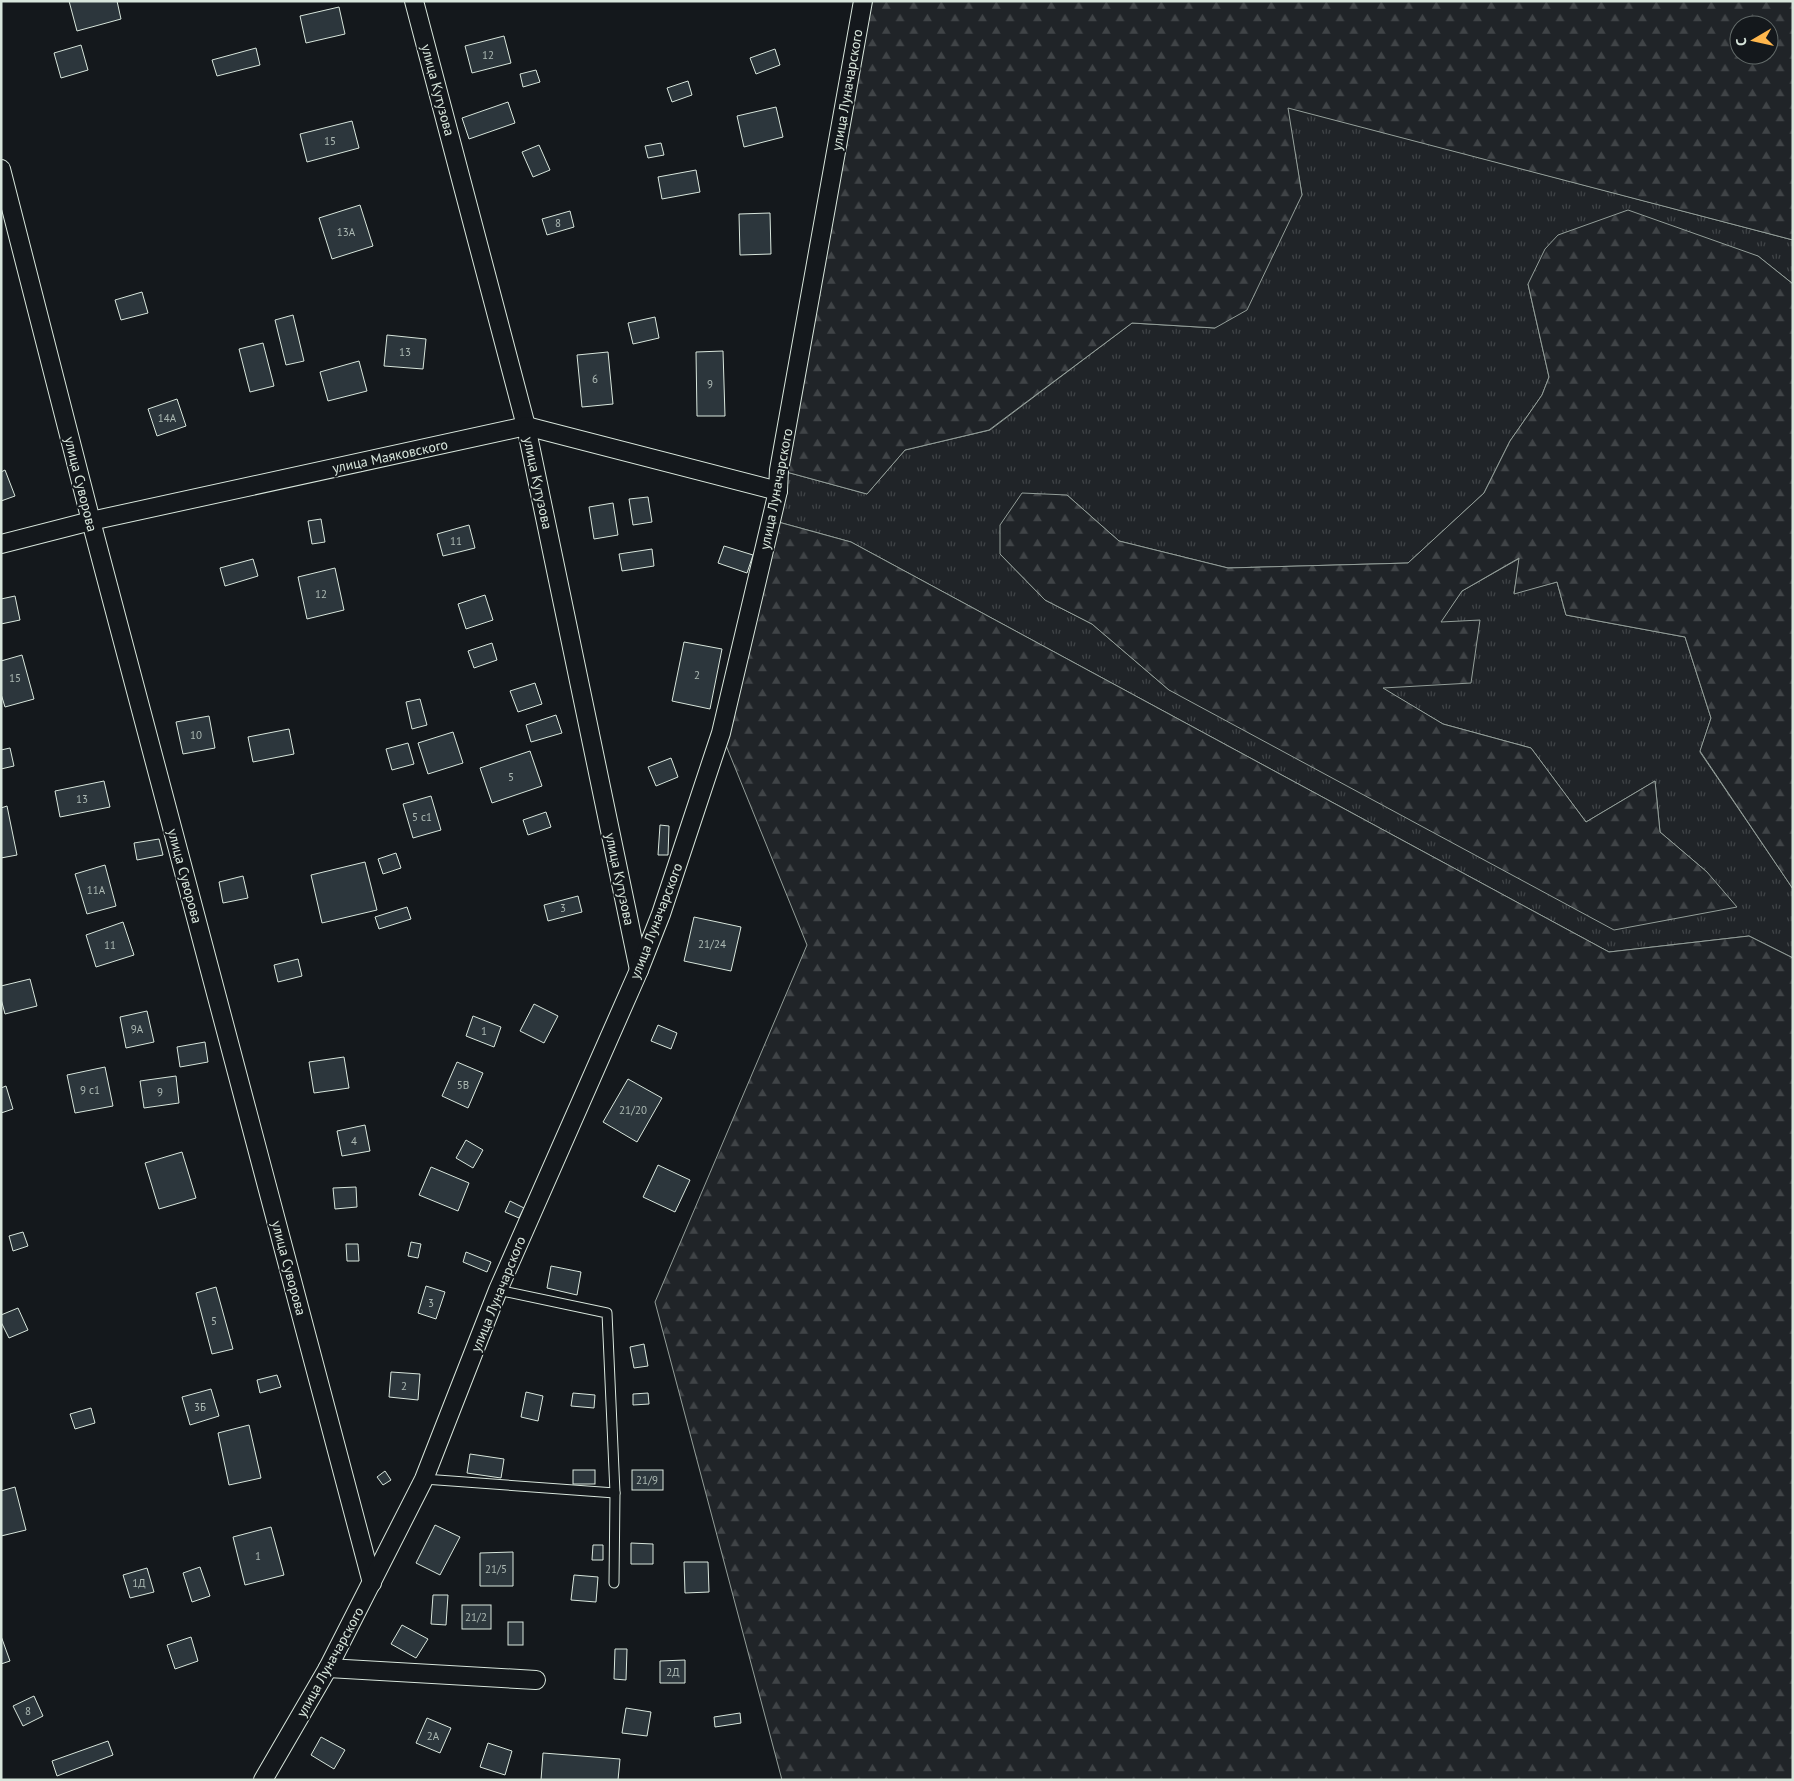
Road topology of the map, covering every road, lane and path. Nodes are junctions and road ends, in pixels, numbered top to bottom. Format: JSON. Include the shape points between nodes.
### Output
{"nodes":[{"id":1,"x":414,"y":1,"type":"edge"},
{"id":2,"x":863,"y":1,"type":"edge"},
{"id":3,"x":1,"y":168,"type":"edge"},
{"id":4,"x":526,"y":426,"type":"junction"},
{"id":5,"x":778,"y":491,"type":"junction"},
{"id":6,"x":91,"y":521,"type":"junction"},
{"id":7,"x":1,"y":544,"type":"edge"},
{"id":8,"x":638,"y":970,"type":"junction"},
{"id":9,"x":498,"y":1290,"type":"junction"},
{"id":10,"x":424,"y":1479,"type":"junction"},
{"id":11,"x":615,"y":1493,"type":"junction"},
{"id":12,"x":372,"y":1583,"type":"junction"},
{"id":13,"x":614,"y":1583,"type":"dead end"},
{"id":14,"x":328,"y":1668,"type":"junction"},
{"id":15,"x":536,"y":1680,"type":"dead end"},
{"id":16,"x":263,"y":1780,"type":"edge"}],
"edges":[{"from":1,"to":4,"type":"street","name":"улица Кутузова"},
{"from":2,"to":5,"type":"street","name":"улица Луначарского","via":[[779,470]]},
{"from":3,"to":6,"type":"street","name":"улица Суворова"},
{"from":4,"to":5,"type":"street","name":"улица Маяковского"},
{"from":4,"to":6,"type":"street","name":"улица Маяковского"},
{"from":4,"to":8,"type":"street","name":"улица Кутузова"},
{"from":5,"to":8,"type":"street","name":"улица Луначарского","via":[[721,732],[661,914]]},
{"from":6,"to":7,"type":"street","name":"улица Маяковского"},
{"from":6,"to":12,"type":"street","name":"улица Суворова"},
{"from":8,"to":9,"type":"street","name":"улица Луначарского"},
{"from":9,"to":10,"type":"street","name":"улица Луначарского"},
{"from":9,"to":11,"type":"lane","via":[[607,1313]]},
{"from":10,"to":11,"type":"lane"},
{"from":10,"to":12,"type":"street","name":"улица Луначарского"},
{"from":11,"to":13,"type":"lane"},
{"from":12,"to":14,"type":"street","name":"улица Луначарского"},
{"from":14,"to":15,"type":"street"},
{"from":14,"to":16,"type":"street","name":"улица Луначарского"}]}
